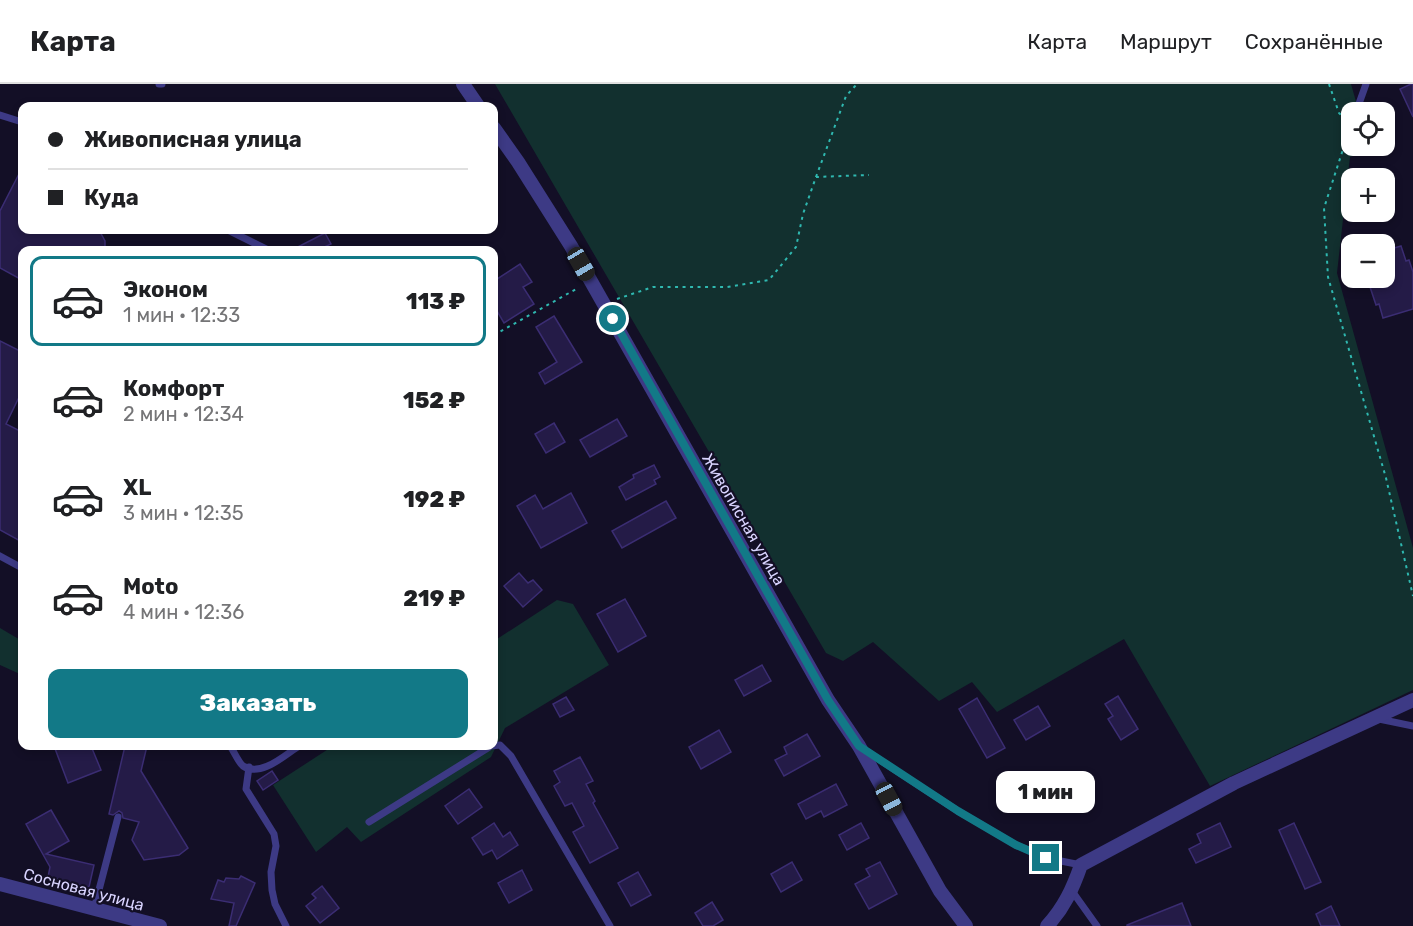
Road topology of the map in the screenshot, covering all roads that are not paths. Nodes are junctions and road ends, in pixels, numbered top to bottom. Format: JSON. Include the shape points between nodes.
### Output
{"nodes":[{"id":1,"x":463,"y":84,"type":"edge"},
{"id":2,"x":1366,"y":84,"type":"edge"},
{"id":3,"x":475,"y":102,"type":"edge"},
{"id":4,"x":1360,"y":102,"type":"edge"},
{"id":5,"x":0,"y":116,"type":"edge"},
{"id":6,"x":18,"y":121,"type":"edge"},
{"id":7,"x":498,"y":134,"type":"edge"},
{"id":8,"x":236,"y":234,"type":"edge"},
{"id":9,"x":260,"y":246,"type":"edge"},
{"id":10,"x":0,"y":556,"type":"edge"},
{"id":11,"x":18,"y":566,"type":"edge"},
{"id":12,"x":1413,"y":700,"type":"edge"},
{"id":13,"x":1376,"y":718,"type":"junction"},
{"id":14,"x":1413,"y":726,"type":"edge"},
{"id":15,"x":498,"y":745,"type":"edge"},
{"id":16,"x":859,"y":746,"type":"junction"},
{"id":17,"x":233,"y":750,"type":"edge"},
{"id":18,"x":293,"y":750,"type":"edge"},
{"id":19,"x":485,"y":750,"type":"edge"},
{"id":20,"x":249,"y":767,"type":"junction"},
{"id":21,"x":118,"y":817,"type":"dead end"},
{"id":22,"x":369,"y":822,"type":"dead end"},
{"id":23,"x":1082,"y":865,"type":"junction"},
{"id":24,"x":0,"y":884,"type":"edge"},
{"id":25,"x":1072,"y":891,"type":"junction"},
{"id":26,"x":94,"y":909,"type":"junction"},
{"id":27,"x":160,"y":926,"type":"edge"},
{"id":28,"x":286,"y":926,"type":"edge"},
{"id":29,"x":610,"y":926,"type":"edge"},
{"id":30,"x":966,"y":926,"type":"edge"},
{"id":31,"x":1047,"y":926,"type":"edge"},
{"id":32,"x":1097,"y":926,"type":"edge"}],
"edges":[{"from":1,"to":3,"type":"street"},
{"from":2,"to":4,"type":"lane"},
{"from":5,"to":6,"type":"lane"},
{"from":7,"to":16,"type":"street","name":"Живописная улица","via":[[591,281],[828,700]]},
{"from":8,"to":9,"type":"lane"},
{"from":10,"to":11,"type":"lane"},
{"from":12,"to":13,"type":"street"},
{"from":13,"to":14,"type":"lane"},
{"from":13,"to":23,"type":"street","via":[[1234,783]]},
{"from":15,"to":29,"type":"lane","via":[[511,756]]},
{"from":16,"to":23,"type":"lane","via":[[1016,845],[1046,858]]},
{"from":16,"to":30,"type":"street","name":"Живописная улица","via":[[940,891]]},
{"from":17,"to":20,"type":"lane","via":[[243,766]]},
{"from":18,"to":20,"type":"lane","via":[[265,768]]},
{"from":19,"to":22,"type":"lane"},
{"from":20,"to":28,"type":"lane","via":[[246,789],[274,834],[272,890]]},
{"from":21,"to":26,"type":"lane"},
{"from":23,"to":25,"type":"street"},
{"from":24,"to":26,"type":"street","name":"Сосновая улица"},
{"from":25,"to":31,"type":"street"},
{"from":25,"to":32,"type":"lane"},
{"from":26,"to":27,"type":"street","name":"Сосновая улица"}]}
